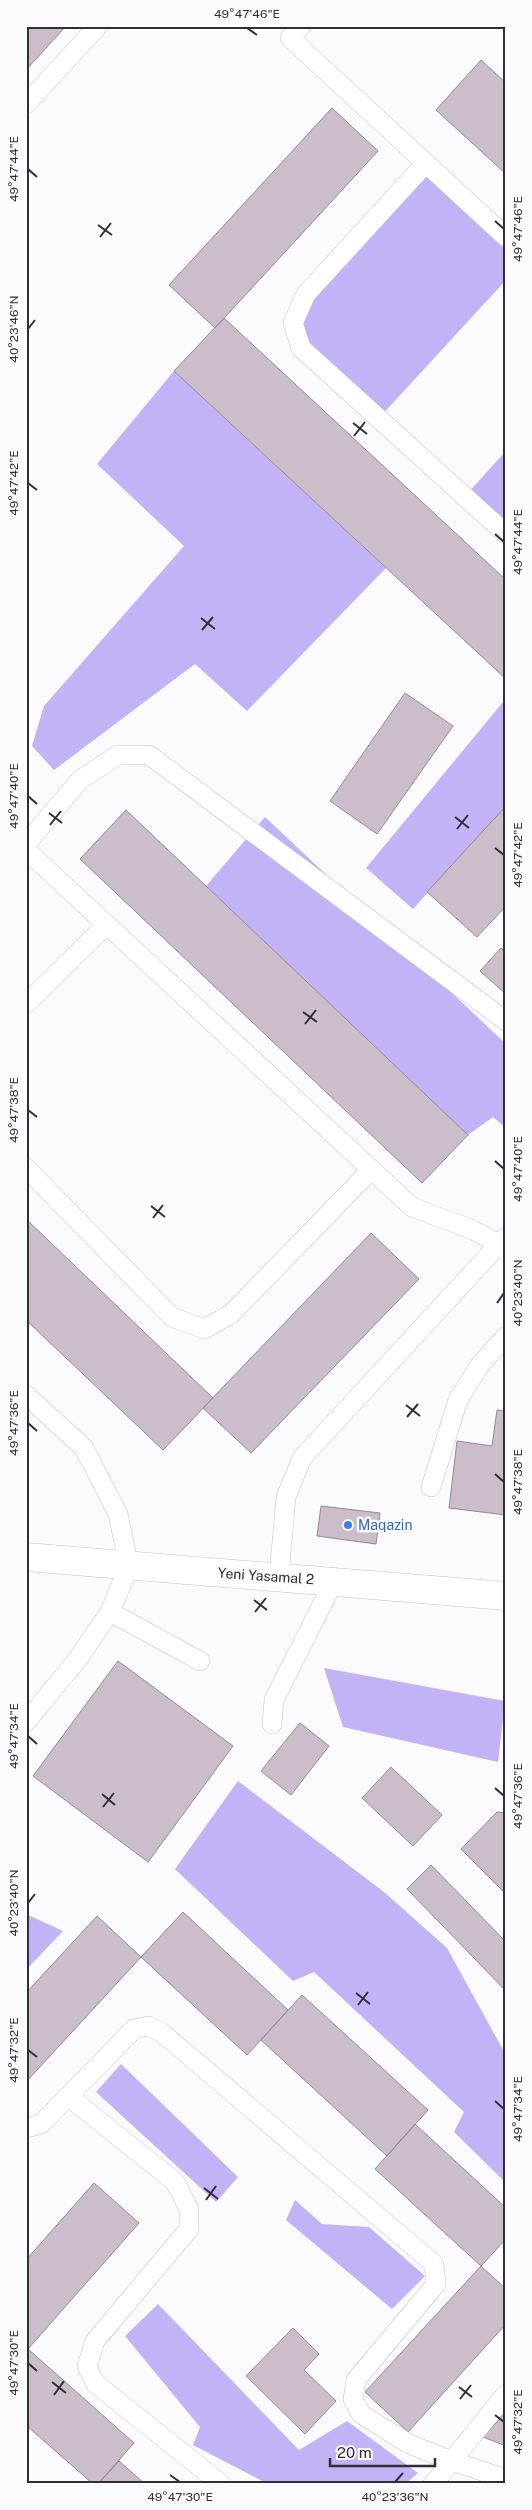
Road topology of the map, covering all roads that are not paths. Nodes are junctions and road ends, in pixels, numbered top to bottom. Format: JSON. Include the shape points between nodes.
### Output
{"nodes":[{"id":1,"x":98,"y":26,"type":"edge"},
{"id":2,"x":289,"y":30,"type":"edge"},
{"id":3,"x":26,"y":104,"type":"edge"},
{"id":4,"x":425,"y":164,"type":"junction"},
{"id":5,"x":506,"y":238,"type":"edge"},
{"id":6,"x":506,"y":534,"type":"edge"},
{"id":7,"x":26,"y":844,"type":"edge"},
{"id":8,"x":26,"y":850,"type":"edge"},
{"id":9,"x":106,"y":924,"type":"junction"},
{"id":10,"x":26,"y":1004,"type":"edge"},
{"id":11,"x":506,"y":1021,"type":"edge"},
{"id":12,"x":26,"y":1168,"type":"edge"},
{"id":13,"x":370,"y":1171,"type":"junction"},
{"id":14,"x":504,"y":1244,"type":"edge"},
{"id":15,"x":506,"y":1336,"type":"edge"},
{"id":16,"x":26,"y":1395,"type":"edge"},
{"id":17,"x":431,"y":1487,"type":"dead end"},
{"id":18,"x":26,"y":1557,"type":"edge"},
{"id":19,"x":129,"y":1566,"type":"junction"},
{"id":20,"x":279,"y":1576,"type":"junction"},
{"id":21,"x":334,"y":1581,"type":"junction"},
{"id":22,"x":506,"y":1596,"type":"edge"},
{"id":23,"x":110,"y":1612,"type":"junction"},
{"id":24,"x":200,"y":1661,"type":"dead end"},
{"id":25,"x":26,"y":1722,"type":"edge"},
{"id":26,"x":272,"y":1724,"type":"dead end"},
{"id":27,"x":68,"y":2096,"type":"junction"},
{"id":28,"x":26,"y":2128,"type":"edge"},
{"id":29,"x":506,"y":2394,"type":"edge"},
{"id":30,"x":452,"y":2461,"type":"junction"},
{"id":31,"x":506,"y":2479,"type":"edge"},
{"id":32,"x":221,"y":2484,"type":"edge"},
{"id":33,"x":433,"y":2484,"type":"edge"}],
"edges":[{"from":1,"to":3,"type":"lane"},
{"from":2,"to":4,"type":"lane"},
{"from":4,"to":5,"type":"lane"},
{"from":4,"to":6,"type":"lane","via":[[306,294],[293,323],[301,348]]},
{"from":7,"to":11,"type":"lane","via":[[80,780],[118,756],[149,755]]},
{"from":8,"to":9,"type":"lane"},
{"from":9,"to":10,"type":"lane"},
{"from":9,"to":13,"type":"lane"},
{"from":12,"to":13,"type":"lane","via":[[172,1317],[204,1329],[231,1314]]},
{"from":13,"to":14,"type":"lane","via":[[412,1207]]},
{"from":14,"to":20,"type":"lane","via":[[302,1458],[286,1497]]},
{"from":15,"to":17,"type":"lane","via":[[480,1365],[458,1400]]},
{"from":16,"to":19,"type":"lane","via":[[84,1448],[118,1514]]},
{"from":18,"to":19,"type":"street","name":"Yeni Yasamal 2"},
{"from":19,"to":20,"type":"street","name":"Yeni Yasamal 2"},
{"from":19,"to":23,"type":"lane"},
{"from":20,"to":21,"type":"street","name":"Yeni Yasamal 2"},
{"from":21,"to":22,"type":"street","name":"Yeni Yasamal 2"},
{"from":21,"to":26,"type":"lane","via":[[274,1700]]},
{"from":23,"to":24,"type":"lane"},
{"from":23,"to":25,"type":"lane","via":[[77,1660]]},
{"from":27,"to":28,"type":"lane","via":[[41,2124]]},
{"from":27,"to":30,"type":"lane","via":[[134,2029],[148,2026],[161,2032],[434,2264],[436,2284],[356,2380],[353,2399],[360,2414],[409,2444]]},
{"from":27,"to":32,"type":"lane","via":[[175,2182],[189,2209],[189,2229],[95,2341],[87,2366],[95,2383]]},
{"from":29,"to":30,"type":"lane"},
{"from":30,"to":31,"type":"lane"},
{"from":30,"to":33,"type":"lane"}]}
